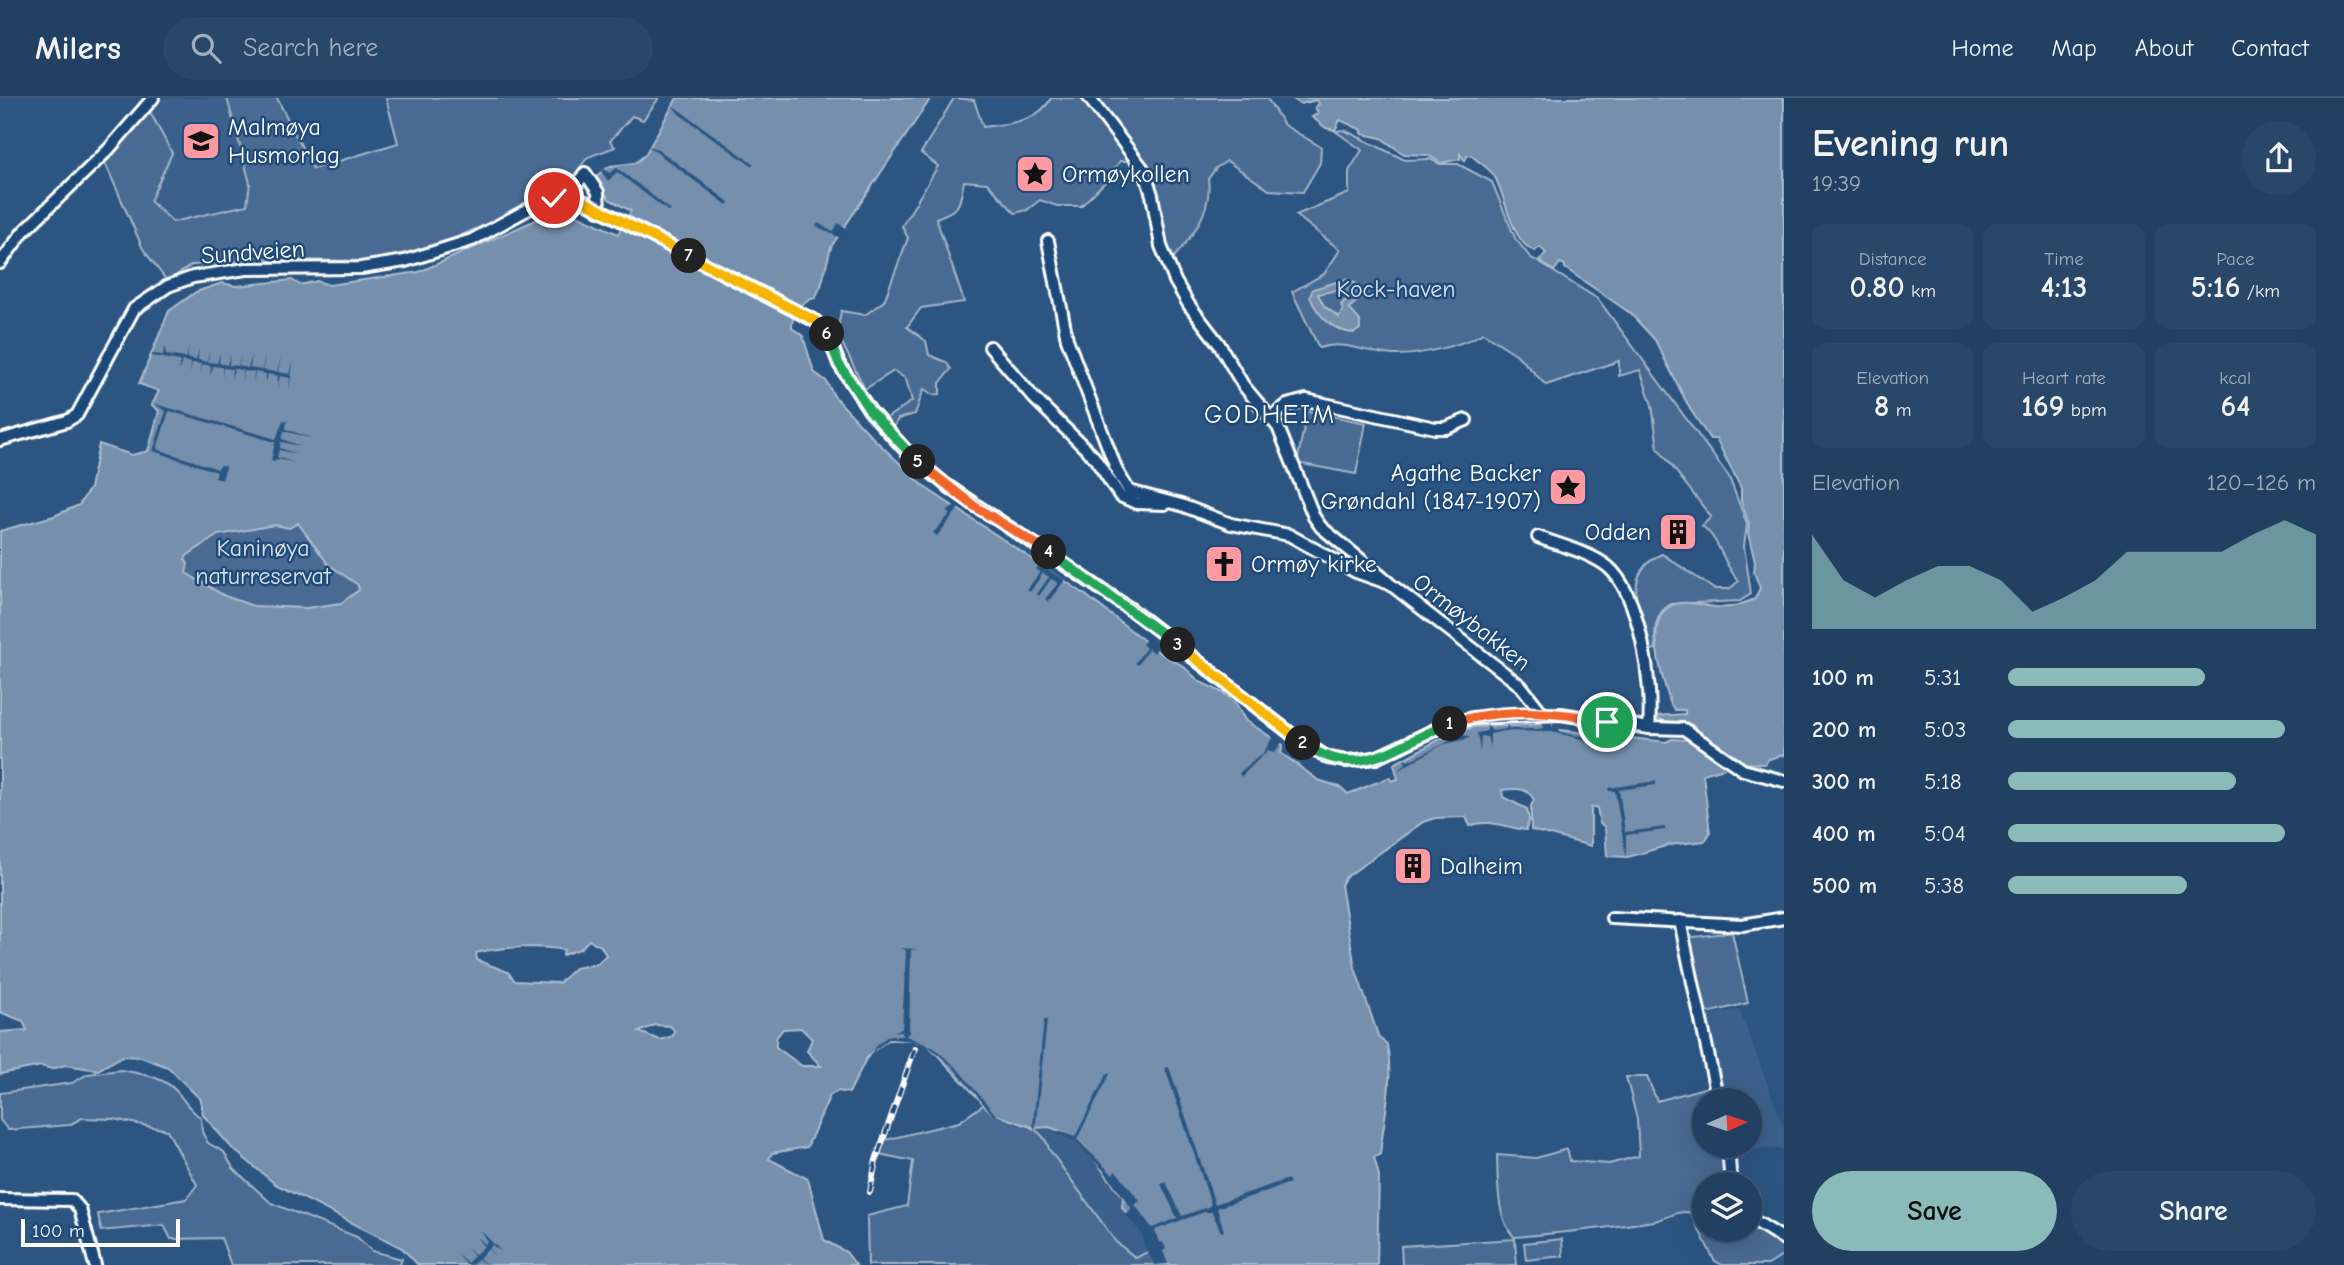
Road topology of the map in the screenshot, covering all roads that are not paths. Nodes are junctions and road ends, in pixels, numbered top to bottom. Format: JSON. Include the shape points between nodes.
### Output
{"nodes":[{"id":1,"x":153,"y":98,"type":"edge"},
{"id":2,"x":1089,"y":98,"type":"edge"},
{"id":3,"x":570,"y":194,"type":"junction"},
{"id":4,"x":599,"y":210,"type":"junction"},
{"id":5,"x":1048,"y":241,"type":"dead end"},
{"id":6,"x":0,"y":263,"type":"edge"},
{"id":7,"x":990,"y":347,"type":"dead end"},
{"id":8,"x":1271,"y":418,"type":"junction"},
{"id":9,"x":1466,"y":420,"type":"dead end"},
{"id":10,"x":0,"y":440,"type":"edge"},
{"id":11,"x":1171,"y":502,"type":"junction"},
{"id":12,"x":1538,"y":537,"type":"dead end"},
{"id":13,"x":1390,"y":584,"type":"junction"},
{"id":14,"x":1543,"y":714,"type":"junction"},
{"id":15,"x":1649,"y":728,"type":"junction"},
{"id":16,"x":1784,"y":781,"type":"edge"},
{"id":17,"x":1612,"y":918,"type":"dead end"},
{"id":18,"x":1784,"y":918,"type":"edge"},
{"id":19,"x":1680,"y":922,"type":"junction"},
{"id":20,"x":1715,"y":1088,"type":"edge"},
{"id":21,"x":0,"y":1199,"type":"edge"},
{"id":22,"x":1762,"y":1225,"type":"edge"},
{"id":23,"x":1784,"y":1239,"type":"edge"},
{"id":24,"x":95,"y":1265,"type":"edge"}],
"edges":[{"from":1,"to":6,"type":"street","via":[[108,150],[23,232]]},
{"from":2,"to":8,"type":"street","via":[[1146,174],[1161,246],[1189,305],[1242,384]]},
{"from":3,"to":4,"type":"street"},
{"from":3,"to":4,"type":"street","name":"Sundveien","via":[[585,173],[598,192]]},
{"from":3,"to":10,"type":"street","name":"Sundveien","via":[[534,206],[472,240],[405,261],[361,268],[246,269],[168,286],[134,309],[76,415]]},
{"from":4,"to":14,"type":"street","via":[[804,315],[824,330],[839,364],[870,411],[927,469],[974,506],[1132,610],[1312,750],[1328,758],[1361,761],[1390,753],[1456,722],[1491,715]]},
{"from":5,"to":11,"type":"street","name":"Ormøybakken","via":[[1067,340],[1117,471],[1129,491]]},
{"from":7,"to":11,"type":"street","name":"Ormøybakken","via":[[1094,457],[1120,496],[1144,505]]},
{"from":8,"to":9,"type":"street","via":[[1287,405],[1306,400],[1435,428]]},
{"from":8,"to":13,"type":"street","via":[[1321,527]]},
{"from":11,"to":13,"type":"street","name":"Ormøybakken","via":[[1231,524],[1289,535],[1356,572]]},
{"from":12,"to":15,"type":"street","via":[[1603,564],[1623,585],[1641,636]]},
{"from":13,"to":14,"type":"street","name":"Ormøybakken","via":[[1504,671]]},
{"from":14,"to":15,"type":"street"},
{"from":15,"to":16,"type":"street","via":[[1693,732],[1737,766]]},
{"from":17,"to":19,"type":"street"},
{"from":18,"to":19,"type":"street","via":[[1751,925]]},
{"from":19,"to":20,"type":"street"},
{"from":21,"to":24,"type":"street","via":[[72,1200],[80,1209]]},
{"from":22,"to":23,"type":"street"}]}
